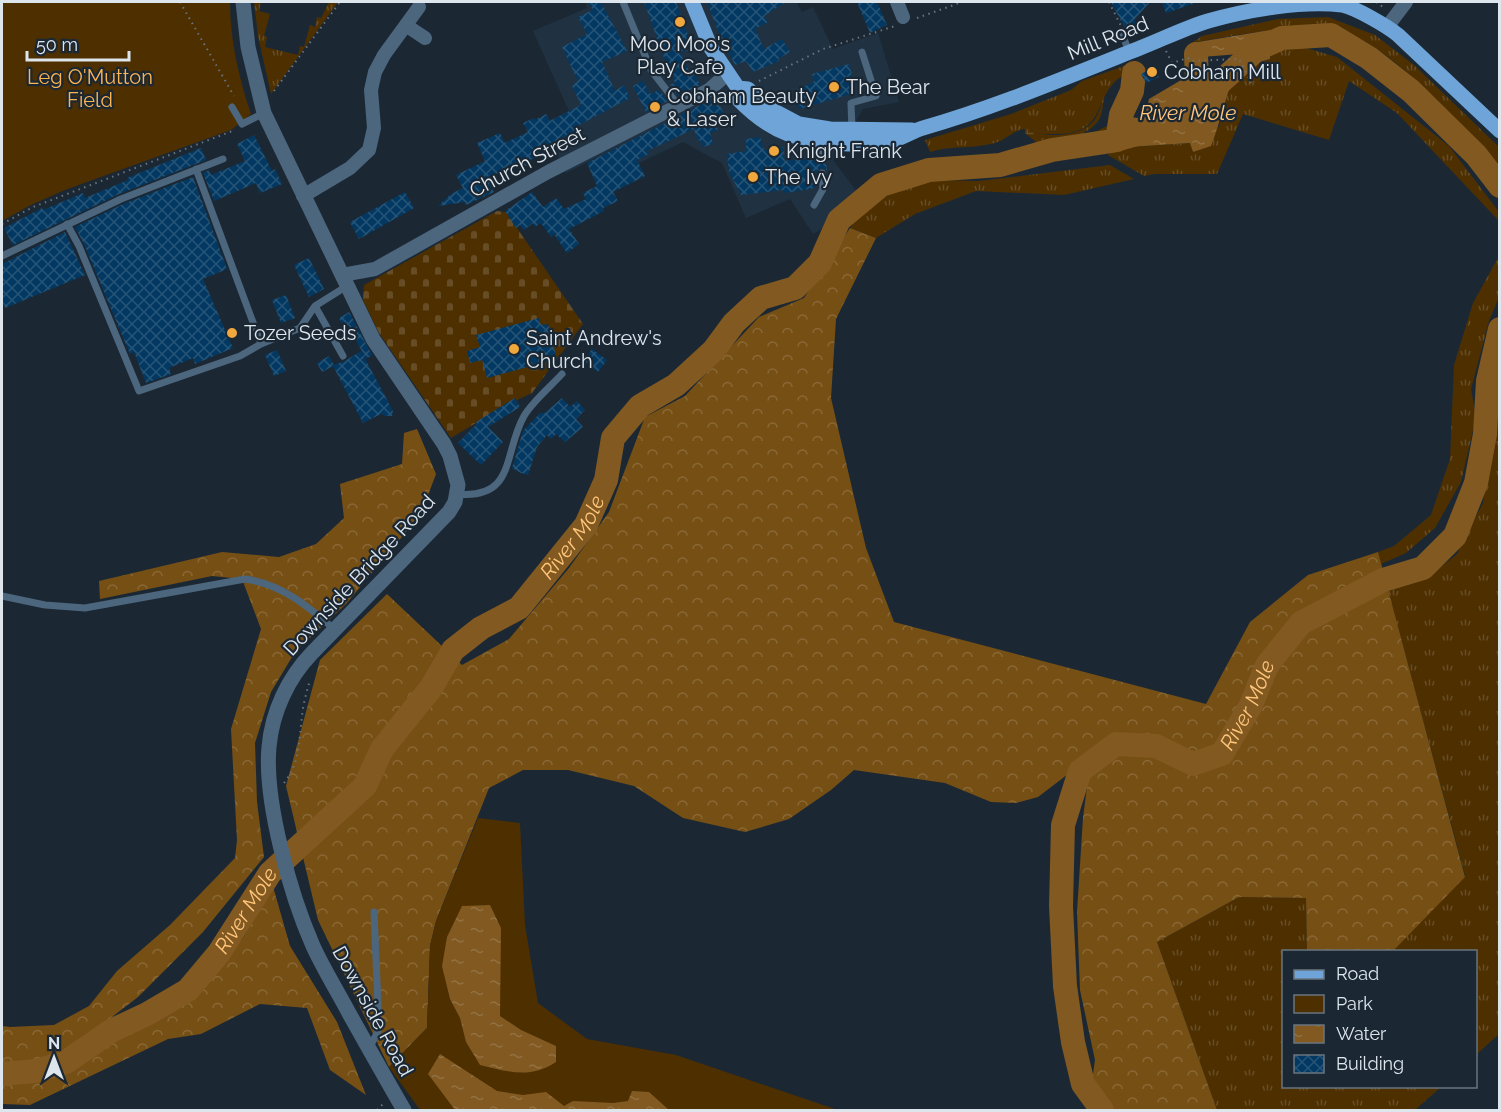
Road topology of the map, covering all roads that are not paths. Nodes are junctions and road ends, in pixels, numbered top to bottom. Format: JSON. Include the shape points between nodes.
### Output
{"nodes":[{"id":1,"x":243,"y":2,"type":"edge"},
{"id":2,"x":623,"y":2,"type":"edge"},
{"id":3,"x":692,"y":2,"type":"edge"},
{"id":4,"x":897,"y":2,"type":"edge"},
{"id":5,"x":1406,"y":2,"type":"edge"},
{"id":6,"x":419,"y":7,"type":"dead end"},
{"id":7,"x":903,"y":22,"type":"road end"},
{"id":8,"x":406,"y":26,"type":"junction"},
{"id":9,"x":1387,"y":27,"type":"junction"},
{"id":10,"x":1123,"y":36,"type":"road end"},
{"id":11,"x":425,"y":38,"type":"dead end"},
{"id":12,"x":862,"y":52,"type":"dead end"},
{"id":13,"x":1129,"y":52,"type":"junction"},
{"id":14,"x":727,"y":74,"type":"junction"},
{"id":15,"x":743,"y":88,"type":"junction"},
{"id":16,"x":678,"y":105,"type":"junction"},
{"id":17,"x":232,"y":107,"type":"dead end"},
{"id":18,"x":262,"y":108,"type":"junction"},
{"id":19,"x":852,"y":130,"type":"junction"},
{"id":20,"x":917,"y":130,"type":"junction"},
{"id":21,"x":1500,"y":131,"type":"edge"},
{"id":22,"x":223,"y":159,"type":"dead end"},
{"id":23,"x":196,"y":169,"type":"junction"},
{"id":24,"x":822,"y":173,"type":"dead end"},
{"id":25,"x":303,"y":196,"type":"junction"},
{"id":26,"x":814,"y":205,"type":"dead end"},
{"id":27,"x":67,"y":224,"type":"junction"},
{"id":28,"x":2,"y":256,"type":"edge"},
{"id":29,"x":345,"y":281,"type":"junction"},
{"id":30,"x":315,"y":306,"type":"junction"},
{"id":31,"x":261,"y":344,"type":"junction"},
{"id":32,"x":343,"y":356,"type":"dead end"},
{"id":33,"x":562,"y":374,"type":"dead end"},
{"id":34,"x":457,"y":494,"type":"junction"},
{"id":35,"x":2,"y":596,"type":"edge"},
{"id":36,"x":335,"y":629,"type":"junction"},
{"id":37,"x":374,"y":912,"type":"dead end"},
{"id":38,"x":307,"y":931,"type":"joint"},
{"id":39,"x":369,"y":1049,"type":"junction"},
{"id":40,"x":404,"y":1110,"type":"edge"}],
"edges":[{"from":1,"to":18,"type":"street","name":"Downside Bridge Road","via":[[248,47]]},
{"from":2,"to":16,"type":"lane","via":[[651,70]]},
{"from":3,"to":14,"type":"main road","via":[[711,48]]},
{"from":4,"to":7,"type":"street"},
{"from":5,"to":9,"type":"street"},
{"from":6,"to":8,"type":"street"},
{"from":8,"to":11,"type":"street"},
{"from":8,"to":25,"type":"street","via":[[375,72],[371,90],[374,128],[369,150],[350,168]]},
{"from":9,"to":13,"type":"main road","name":"Mill Road","via":[[1344,5],[1306,3],[1208,21]]},
{"from":9,"to":21,"type":"main road","name":"Mill Road"},
{"from":10,"to":13,"type":"lane"},
{"from":12,"to":19,"type":"lane","via":[[876,96],[851,103]]},
{"from":13,"to":20,"type":"main road","name":"Mill Road","via":[[981,110]]},
{"from":14,"to":15,"type":"main road"},
{"from":14,"to":16,"type":"street","name":"Church Street","via":[[708,90]]},
{"from":15,"to":19,"type":"main road","via":[[788,120],[815,128]]},
{"from":15,"to":20,"type":"main road","via":[[739,100],[763,122],[819,149],[891,141]]},
{"from":16,"to":29,"type":"street","name":"Church Street","via":[[375,269]]},
{"from":17,"to":18,"type":"lane","via":[[246,123]]},
{"from":18,"to":25,"type":"street","name":"Downside Bridge Road"},
{"from":19,"to":20,"type":"main road"},
{"from":22,"to":23,"type":"lane"},
{"from":23,"to":27,"type":"lane"},
{"from":23,"to":31,"type":"lane"},
{"from":24,"to":26,"type":"lane","via":[[823,189]]},
{"from":25,"to":29,"type":"street","name":"Downside Bridge Road"},
{"from":27,"to":28,"type":"lane"},
{"from":27,"to":31,"type":"lane","via":[[139,391],[240,356]]},
{"from":29,"to":30,"type":"lane"},
{"from":29,"to":34,"type":"street","name":"Downside Bridge Road","via":[[373,339],[444,444],[457,477]]},
{"from":30,"to":31,"type":"lane","via":[[300,328]]},
{"from":30,"to":32,"type":"lane"},
{"from":33,"to":34,"type":"lane","via":[[524,416],[496,487],[482,494]]},
{"from":34,"to":36,"type":"street","name":"Downside Bridge Road","via":[[441,521]]},
{"from":35,"to":36,"type":"lane","via":[[85,608],[245,579],[277,587]]},
{"from":36,"to":38,"type":"street","name":"Downside Bridge Road","via":[[295,673],[280,704],[269,746],[271,790],[288,872]]},
{"from":37,"to":39,"type":"lane","via":[[379,1029]]},
{"from":38,"to":39,"type":"street","name":"Downside Road"},
{"from":39,"to":40,"type":"street","name":"Downside Road"}]}
